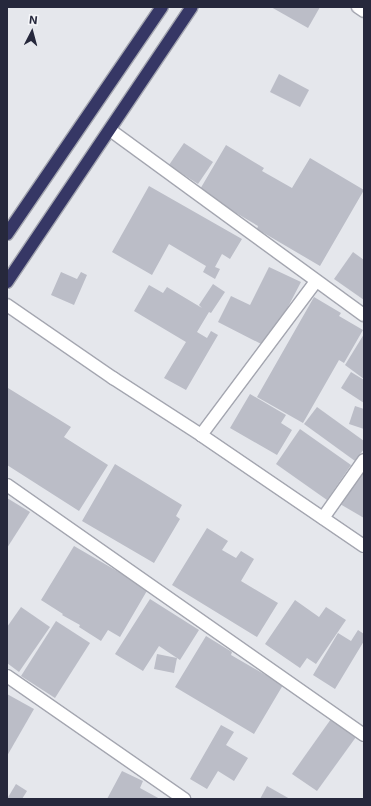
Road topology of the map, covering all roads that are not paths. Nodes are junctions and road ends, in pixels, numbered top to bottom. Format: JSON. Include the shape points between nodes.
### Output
{"nodes":[{"id":1,"x":162,"y":7,"type":"edge"},
{"id":2,"x":192,"y":7,"type":"edge"},
{"id":3,"x":358,"y":7,"type":"edge"},
{"id":4,"x":364,"y":11,"type":"edge"},
{"id":5,"x":110,"y":130,"type":"junction"},
{"id":6,"x":7,"y":234,"type":"edge"},
{"id":7,"x":316,"y":281,"type":"junction"},
{"id":8,"x":7,"y":282,"type":"edge"},
{"id":9,"x":7,"y":304,"type":"edge"},
{"id":10,"x":364,"y":315,"type":"edge"},
{"id":11,"x":201,"y":435,"type":"junction"},
{"id":12,"x":364,"y":460,"type":"edge"},
{"id":13,"x":7,"y":485,"type":"edge"},
{"id":14,"x":323,"y":518,"type":"junction"},
{"id":15,"x":364,"y":546,"type":"edge"},
{"id":16,"x":7,"y":676,"type":"edge"},
{"id":17,"x":364,"y":735,"type":"edge"},
{"id":18,"x":184,"y":799,"type":"edge"}],
"edges":[{"from":1,"to":6,"type":"highway"},
{"from":2,"to":5,"type":"highway"},
{"from":3,"to":4,"type":"street"},
{"from":5,"to":7,"type":"street"},
{"from":5,"to":8,"type":"highway"},
{"from":7,"to":10,"type":"street"},
{"from":7,"to":11,"type":"street"},
{"from":9,"to":11,"type":"street","via":[[113,378]]},
{"from":11,"to":14,"type":"street"},
{"from":12,"to":14,"type":"street"},
{"from":13,"to":17,"type":"street"},
{"from":14,"to":15,"type":"street"},
{"from":16,"to":18,"type":"street"}]}
